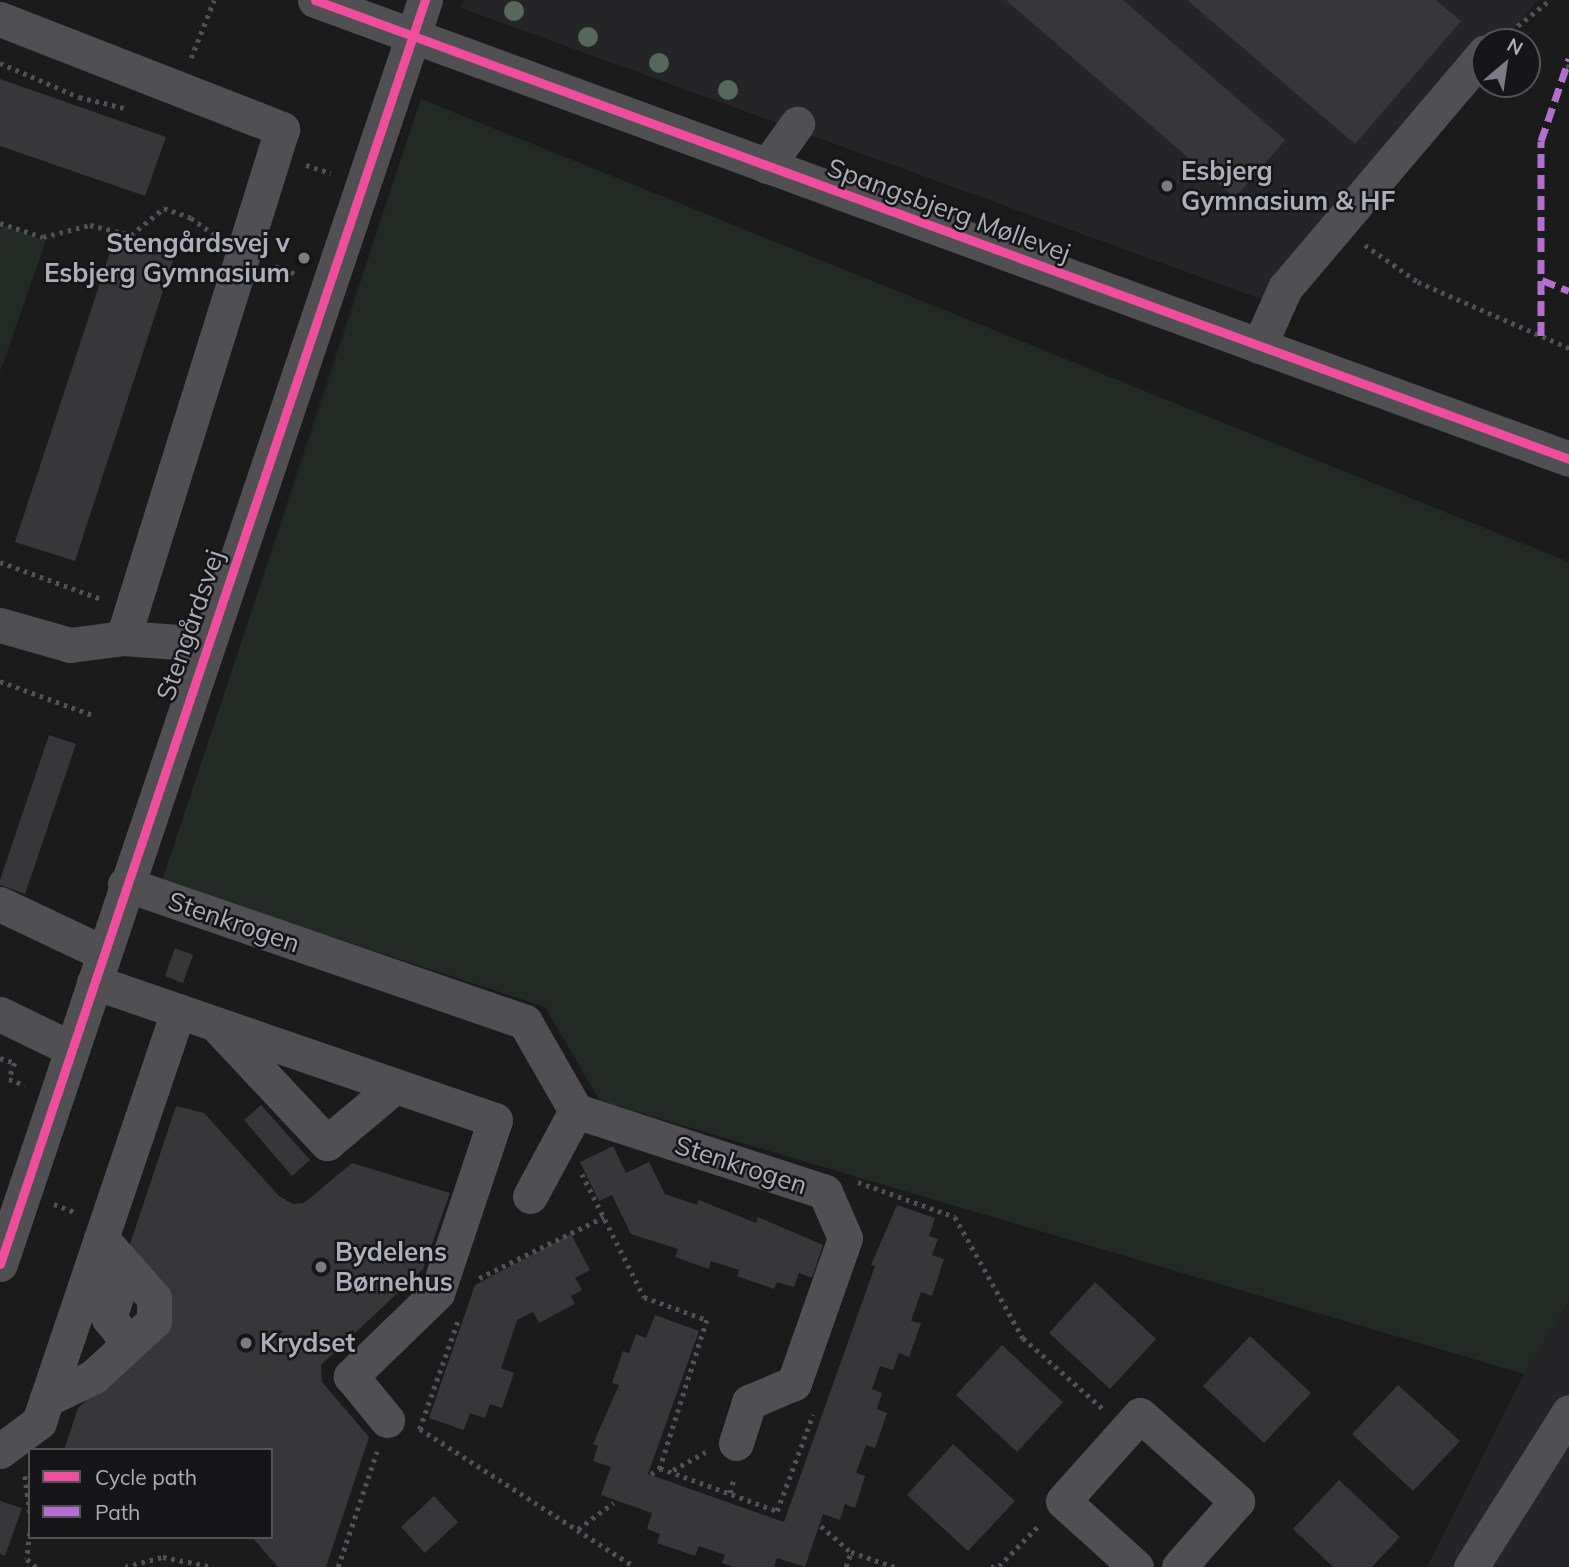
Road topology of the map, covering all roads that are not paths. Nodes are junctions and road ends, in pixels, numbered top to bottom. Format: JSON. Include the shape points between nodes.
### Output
{"nodes":[{"id":1,"x":315,"y":0,"type":"edge"},
{"id":2,"x":425,"y":0,"type":"edge"},
{"id":3,"x":0,"y":19,"type":"edge"},
{"id":4,"x":411,"y":36,"type":"junction"},
{"id":5,"x":1471,"y":71,"type":"edge"},
{"id":6,"x":797,"y":124,"type":"dead end"},
{"id":7,"x":767,"y":166,"type":"junction"},
{"id":8,"x":1259,"y":346,"type":"junction"},
{"id":9,"x":1569,"y":459,"type":"edge"},
{"id":10,"x":125,"y":623,"type":"junction"},
{"id":11,"x":0,"y":625,"type":"edge"},
{"id":12,"x":206,"y":644,"type":"junction"},
{"id":13,"x":125,"y":884,"type":"junction"},
{"id":14,"x":0,"y":904,"type":"edge"},
{"id":15,"x":98,"y":967,"type":"junction"},
{"id":16,"x":178,"y":1011,"type":"junction"},
{"id":17,"x":0,"y":1014,"type":"edge"},
{"id":18,"x":214,"y":1023,"type":"junction"},
{"id":19,"x":72,"y":1049,"type":"junction"},
{"id":20,"x":395,"y":1086,"type":"junction"},
{"id":21,"x":570,"y":1124,"type":"junction"},
{"id":22,"x":530,"y":1196,"type":"dead end"},
{"id":23,"x":101,"y":1238,"type":"junction"},
{"id":24,"x":0,"y":1264,"type":"edge"},
{"id":25,"x":47,"y":1399,"type":"junction"},
{"id":26,"x":1569,"y":1412,"type":"edge"},
{"id":27,"x":387,"y":1420,"type":"road end"},
{"id":28,"x":736,"y":1443,"type":"dead end"},
{"id":29,"x":0,"y":1451,"type":"edge"},
{"id":30,"x":1136,"y":1567,"type":"edge"},
{"id":31,"x":1179,"y":1567,"type":"edge"},
{"id":32,"x":1471,"y":1567,"type":"edge"}],
"edges":[{"from":1,"to":4,"type":"street","name":"Spangsbjerg Møllevej"},
{"from":2,"to":4,"type":"street","name":"Stengårdsvej"},
{"from":3,"to":10,"type":"street","via":[[282,129]]},
{"from":4,"to":7,"type":"street","name":"Spangsbjerg Møllevej"},
{"from":4,"to":12,"type":"street","name":"Stengårdsvej"},
{"from":5,"to":8,"type":"street","via":[[1335,224],[1285,288]]},
{"from":6,"to":7,"type":"street"},
{"from":7,"to":8,"type":"street","name":"Spangsbjerg Møllevej"},
{"from":8,"to":9,"type":"street","name":"Spangsbjerg Møllevej"},
{"from":10,"to":11,"type":"street","via":[[70,645]]},
{"from":10,"to":12,"type":"street"},
{"from":12,"to":13,"type":"street","name":"Stengårdsvej"},
{"from":13,"to":15,"type":"street","name":"Stengårdsvej"},
{"from":13,"to":21,"type":"street","name":"Stenkrogen","via":[[525,1023]]},
{"from":14,"to":15,"type":"street"},
{"from":15,"to":16,"type":"street"},
{"from":15,"to":19,"type":"street","name":"Stengårdsvej"},
{"from":16,"to":18,"type":"street"},
{"from":16,"to":23,"type":"street"},
{"from":17,"to":19,"type":"street"},
{"from":18,"to":20,"type":"street"},
{"from":18,"to":20,"type":"street","via":[[327,1143]]},
{"from":19,"to":24,"type":"street","name":"Stengårdsvej"},
{"from":20,"to":27,"type":"street","via":[[495,1120],[437,1293],[351,1376]]},
{"from":21,"to":22,"type":"street"},
{"from":21,"to":28,"type":"street","name":"Stenkrogen","via":[[825,1192],[845,1238],[794,1383],[749,1402]]},
{"from":23,"to":25,"type":"street"},
{"from":23,"to":25,"type":"street","via":[[126,1266],[109,1318],[128,1342],[93,1377]]},
{"from":25,"to":29,"type":"street","via":[[39,1422]]},
{"from":26,"to":32,"type":"street"},
{"from":30,"to":31,"type":"street","via":[[1063,1501],[1140,1415],[1237,1502]]}]}
